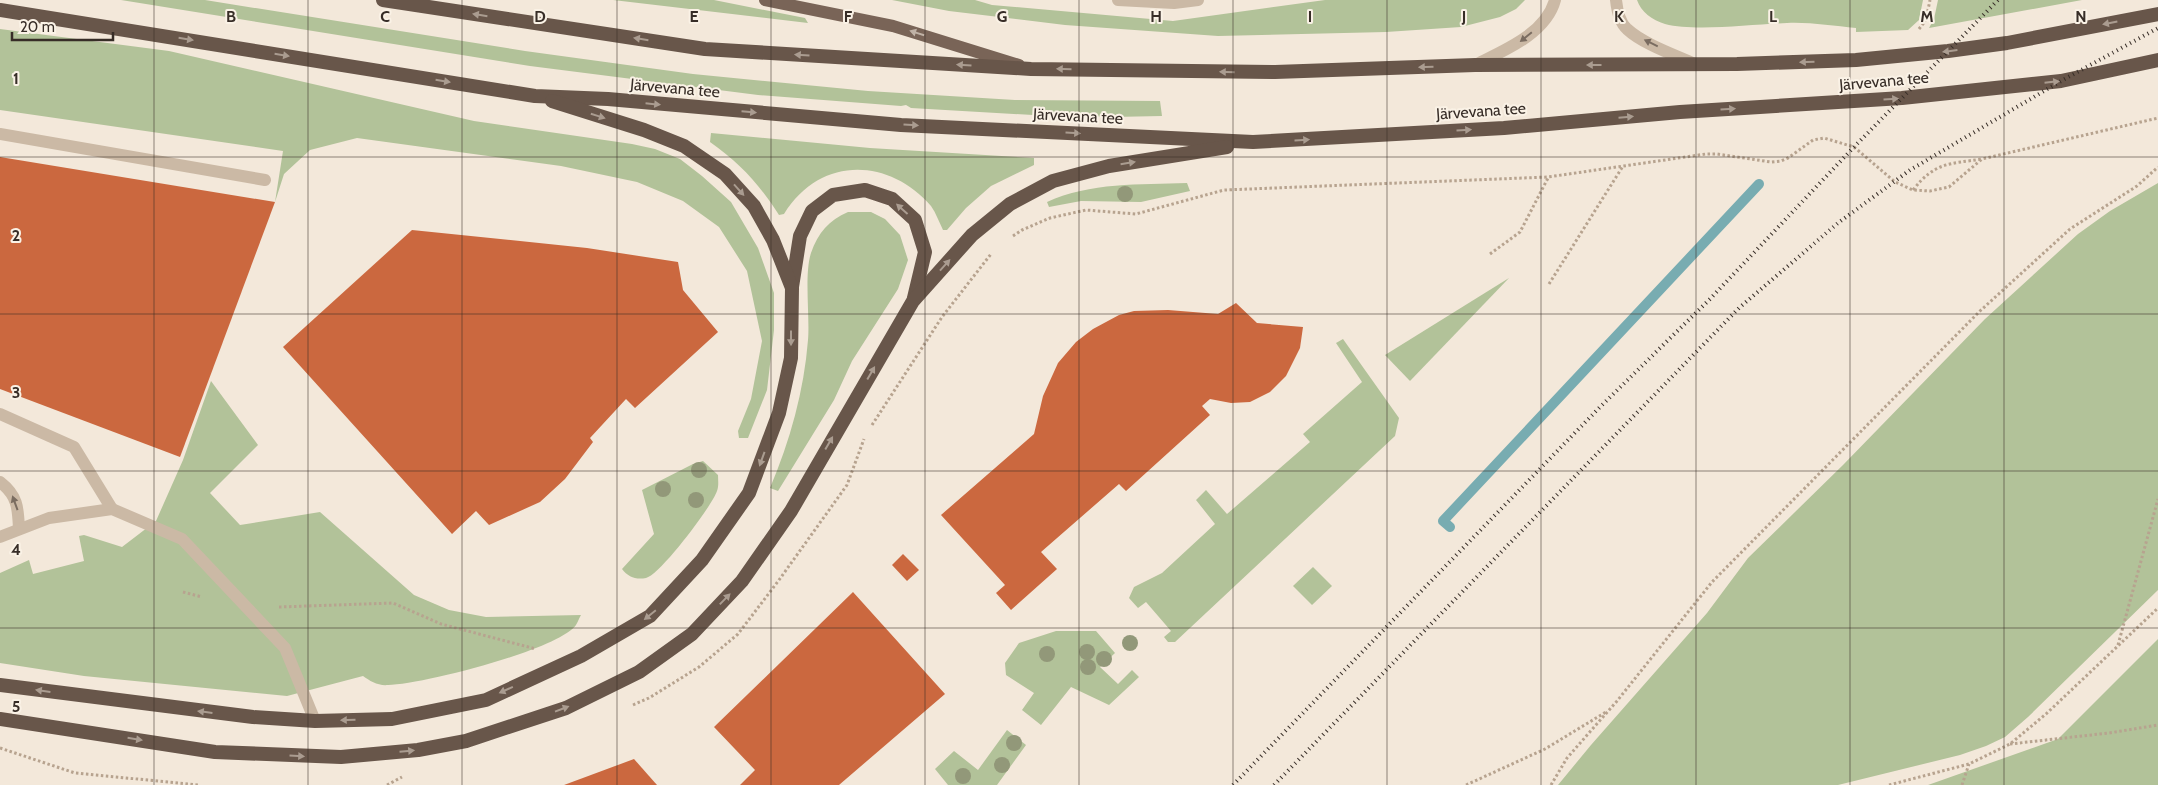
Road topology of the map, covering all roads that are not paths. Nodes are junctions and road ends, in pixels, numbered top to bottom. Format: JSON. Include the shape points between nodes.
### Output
{"nodes":[{"id":1,"x":383,"y":0,"type":"edge"},
{"id":2,"x":765,"y":0,"type":"edge"},
{"id":3,"x":1118,"y":0,"type":"edge"},
{"id":4,"x":1198,"y":0,"type":"edge"},
{"id":5,"x":1555,"y":0,"type":"edge"},
{"id":6,"x":1616,"y":0,"type":"edge"},
{"id":7,"x":785,"y":2,"type":"edge"},
{"id":8,"x":0,"y":10,"type":"edge"},
{"id":9,"x":2158,"y":14,"type":"edge"},
{"id":10,"x":2158,"y":60,"type":"edge"},
{"id":11,"x":1695,"y":64,"type":"junction"},
{"id":12,"x":1475,"y":65,"type":"junction"},
{"id":13,"x":1030,"y":69,"type":"junction"},
{"id":14,"x":535,"y":96,"type":"junction"},
{"id":15,"x":0,"y":134,"type":"edge"},
{"id":16,"x":1253,"y":142,"type":"junction"},
{"id":17,"x":265,"y":180,"type":"dead end"},
{"id":18,"x":792,"y":288,"type":"junction"},
{"id":19,"x":913,"y":301,"type":"junction"},
{"id":20,"x":0,"y":414,"type":"edge"},
{"id":21,"x":0,"y":482,"type":"edge"},
{"id":22,"x":112,"y":509,"type":"junction"},
{"id":23,"x":19,"y":529,"type":"junction"},
{"id":24,"x":0,"y":537,"type":"edge"},
{"id":25,"x":0,"y":685,"type":"edge"},
{"id":26,"x":0,"y":719,"type":"edge"},
{"id":27,"x":314,"y":721,"type":"junction"}],
"edges":[{"from":13,"to":1,"type":"highway","name":"Järvevana tee","one_way":true,"via":[[705,49]]},
{"from":2,"to":7,"type":"main road"},
{"from":3,"to":4,"type":"lane","via":[[1174,3]]},
{"from":5,"to":12,"type":"lane","one_way":true,"via":[[1539,26],[1522,41]]},
{"from":11,"to":6,"type":"lane","one_way":true,"via":[[1626,29],[1617,12]]},
{"from":13,"to":7,"type":"main road","one_way":true,"via":[[893,26]]},
{"from":8,"to":14,"type":"highway","name":"Järvevana tee","one_way":true},
{"from":9,"to":11,"type":"highway","name":"Järvevana tee","one_way":true,"via":[[1948,52],[1856,60]]},
{"from":16,"to":10,"type":"highway","name":"Järvevana tee","one_way":true,"via":[[1504,128],[1680,112],[1902,98],[2061,80]]},
{"from":11,"to":12,"type":"highway","name":"Järvevana tee","one_way":true},
{"from":12,"to":13,"type":"highway","name":"Järvevana tee","one_way":true,"via":[[1275,72]]},
{"from":14,"to":16,"type":"highway","name":"Järvevana tee","one_way":true,"via":[[608,99],[901,125]]},
{"from":14,"to":18,"type":"highway","one_way":true,"via":[[684,146],[725,174],[754,206],[773,240]]},
{"from":15,"to":17,"type":"lane"},
{"from":19,"to":16,"type":"highway","one_way":true,"via":[[972,235],[1010,204],[1053,181],[1109,166]]},
{"from":19,"to":18,"type":"highway","one_way":true,"via":[[925,252],[915,220],[892,199],[865,190],[834,195],[812,212],[800,236]]},
{"from":18,"to":27,"type":"highway","one_way":true,"via":[[791,358],[779,413],[749,493],[702,560],[650,616],[581,656],[486,700],[392,719]]},
{"from":26,"to":19,"type":"highway","one_way":true,"via":[[215,752],[342,757],[418,750],[466,741],[566,708],[639,672],[692,634],[742,581],[791,511]]},
{"from":20,"to":22,"type":"lane","via":[[74,446]]},
{"from":23,"to":21,"type":"lane","one_way":true,"via":[[18,508],[10,490]]},
{"from":22,"to":23,"type":"lane","via":[[49,518]]},
{"from":22,"to":27,"type":"lane","via":[[182,539],[285,648]]},
{"from":23,"to":24,"type":"lane"},
{"from":27,"to":25,"type":"highway","one_way":true,"via":[[253,717]]}]}
